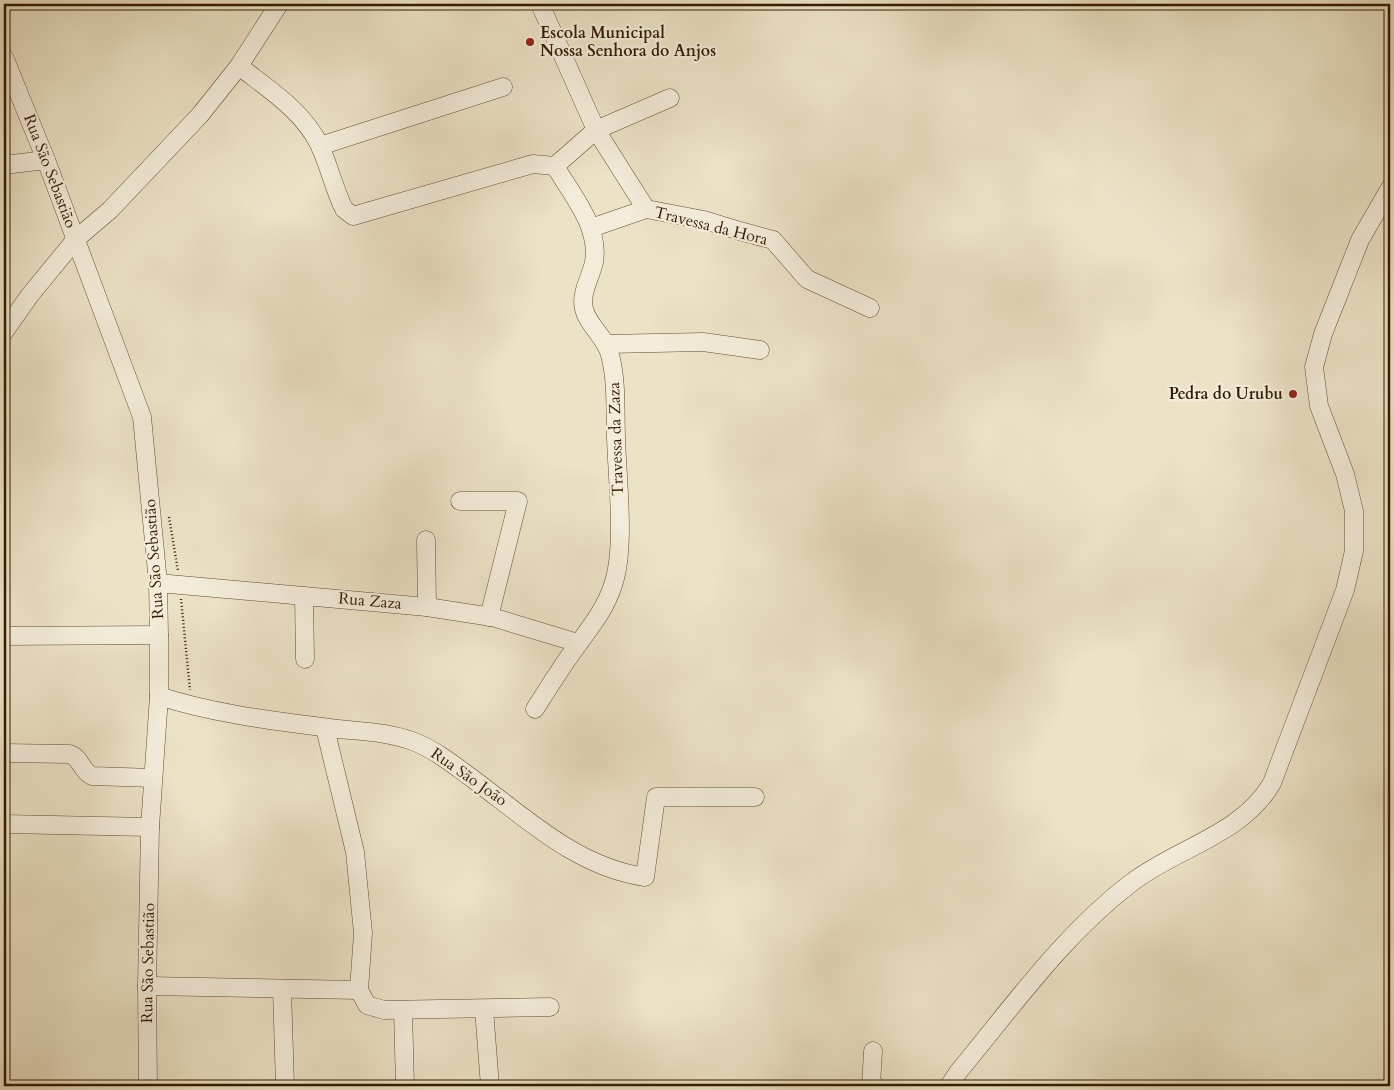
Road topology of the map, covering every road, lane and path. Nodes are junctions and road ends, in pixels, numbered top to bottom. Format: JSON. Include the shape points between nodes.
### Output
{"nodes":[{"id":1,"x":279,"y":4,"type":"edge"},
{"id":2,"x":540,"y":4,"type":"edge"},
{"id":3,"x":4,"y":57,"type":"edge"},
{"id":4,"x":239,"y":66,"type":"junction"},
{"id":5,"x":503,"y":87,"type":"dead end"},
{"id":6,"x":670,"y":98,"type":"dead end"},
{"id":7,"x":596,"y":130,"type":"junction"},
{"id":8,"x":320,"y":146,"type":"junction"},
{"id":9,"x":46,"y":160,"type":"junction"},
{"id":10,"x":4,"y":166,"type":"edge"},
{"id":11,"x":555,"y":166,"type":"junction"},
{"id":12,"x":1390,"y":188,"type":"edge"},
{"id":13,"x":646,"y":209,"type":"junction"},
{"id":14,"x":591,"y":228,"type":"junction"},
{"id":15,"x":76,"y":239,"type":"junction"},
{"id":16,"x":870,"y":308,"type":"dead end"},
{"id":17,"x":11,"y":313,"type":"edge"},
{"id":18,"x":4,"y":332,"type":"edge"},
{"id":19,"x":607,"y":344,"type":"junction"},
{"id":20,"x":760,"y":350,"type":"dead end"},
{"id":21,"x":460,"y":500,"type":"dead end"},
{"id":22,"x":426,"y":540,"type":"dead end"},
{"id":23,"x":158,"y":583,"type":"junction"},
{"id":24,"x":304,"y":596,"type":"junction"},
{"id":25,"x":427,"y":607,"type":"junction"},
{"id":26,"x":489,"y":617,"type":"junction"},
{"id":27,"x":159,"y":635,"type":"junction"},
{"id":28,"x":4,"y":636,"type":"edge"},
{"id":29,"x":578,"y":643,"type":"junction"},
{"id":30,"x":305,"y":659,"type":"dead end"},
{"id":31,"x":159,"y":696,"type":"junction"},
{"id":32,"x":535,"y":709,"type":"dead end"},
{"id":33,"x":324,"y":728,"type":"junction"},
{"id":34,"x":4,"y":753,"type":"edge"},
{"id":35,"x":153,"y":778,"type":"junction"},
{"id":36,"x":755,"y":797,"type":"dead end"},
{"id":37,"x":4,"y":824,"type":"edge"},
{"id":38,"x":150,"y":827,"type":"junction"},
{"id":39,"x":147,"y":986,"type":"junction"},
{"id":40,"x":282,"y":989,"type":"junction"},
{"id":41,"x":359,"y":990,"type":"junction"},
{"id":42,"x":550,"y":1007,"type":"dead end"},
{"id":43,"x":484,"y":1008,"type":"junction"},
{"id":44,"x":403,"y":1010,"type":"junction"},
{"id":45,"x":873,"y":1051,"type":"dead end"},
{"id":46,"x":148,"y":1086,"type":"edge"},
{"id":47,"x":285,"y":1086,"type":"edge"},
{"id":48,"x":405,"y":1086,"type":"edge"},
{"id":49,"x":490,"y":1086,"type":"edge"},
{"id":50,"x":876,"y":1086,"type":"edge"},
{"id":51,"x":950,"y":1086,"type":"edge"}],
"edges":[{"from":1,"to":4,"type":"street"},
{"from":2,"to":7,"type":"street"},
{"from":3,"to":9,"type":"street","name":"Rua São Sebastião"},
{"from":4,"to":8,"type":"street","via":[[298,114]]},
{"from":4,"to":15,"type":"street","via":[[200,115],[110,210]]},
{"from":5,"to":8,"type":"street"},
{"from":6,"to":7,"type":"street"},
{"from":7,"to":11,"type":"street"},
{"from":7,"to":13,"type":"street"},
{"from":8,"to":11,"type":"street","via":[[340,200],[346,212],[353,216],[533,164]]},
{"from":9,"to":10,"type":"street"},
{"from":9,"to":15,"type":"street","name":"Rua São Sebastião"},
{"from":11,"to":14,"type":"street","name":"Travessa da Zaza"},
{"from":12,"to":51,"type":"street","via":[[1360,240],[1323,334],[1314,368],[1320,406],[1345,474],[1354,511],[1354,551],[1345,590],[1272,783],[1243,817],[1131,882],[1074,932]]},
{"from":13,"to":14,"type":"street","name":"Travessa da Hora"},
{"from":13,"to":16,"type":"street","name":"Travessa da Hora","via":[[704,220],[773,240],[808,279]]},
{"from":14,"to":19,"type":"street","name":"Travessa da Zaza","via":[[594,258],[583,304],[586,314]]},
{"from":15,"to":17,"type":"street"},
{"from":15,"to":23,"type":"street","name":"Rua São Sebastião","via":[[142,418]]},
{"from":17,"to":18,"type":"street"},
{"from":19,"to":20,"type":"street","via":[[703,342]]},
{"from":19,"to":29,"type":"street","name":"Travessa da Zaza","via":[[615,396],[618,553],[613,585],[605,604]]},
{"from":21,"to":26,"type":"street","via":[[518,501]]},
{"from":22,"to":25,"type":"street"},
{"from":23,"to":24,"type":"street","name":"Rua Zaza"},
{"from":23,"to":27,"type":"street","name":"Rua São Sebastião"},
{"from":24,"to":25,"type":"street","name":"Rua Zaza"},
{"from":24,"to":30,"type":"street"},
{"from":25,"to":26,"type":"street","name":"Rua Zaza"},
{"from":26,"to":29,"type":"street","name":"Rua Zaza"},
{"from":27,"to":28,"type":"street"},
{"from":27,"to":31,"type":"street","name":"Rua São Sebastião"},
{"from":29,"to":32,"type":"street","name":"Travessa da Zaza"},
{"from":31,"to":33,"type":"street","name":"Rua São João","via":[[191,707]]},
{"from":31,"to":35,"type":"street","name":"Rua São Sebastião"},
{"from":33,"to":36,"type":"street","name":"Rua São João","via":[[390,734],[431,750],[572,852],[614,871],[645,877],[656,797]]},
{"from":33,"to":41,"type":"street","via":[[355,852],[363,933]]},
{"from":34,"to":35,"type":"street","via":[[75,756],[85,772],[92,776]]},
{"from":35,"to":38,"type":"street","name":"Rua São Sebastião"},
{"from":37,"to":38,"type":"street"},
{"from":38,"to":39,"type":"street","name":"Rua São Sebastião"},
{"from":39,"to":40,"type":"street"},
{"from":39,"to":46,"type":"street","name":"Rua São Sebastião"},
{"from":40,"to":41,"type":"street"},
{"from":40,"to":47,"type":"street"},
{"from":41,"to":44,"type":"street","via":[[363,1001],[370,1007]]},
{"from":42,"to":43,"type":"street"},
{"from":43,"to":44,"type":"street"},
{"from":43,"to":49,"type":"street"},
{"from":44,"to":48,"type":"street"},
{"from":45,"to":50,"type":"street","via":[[871,1085]]}]}
